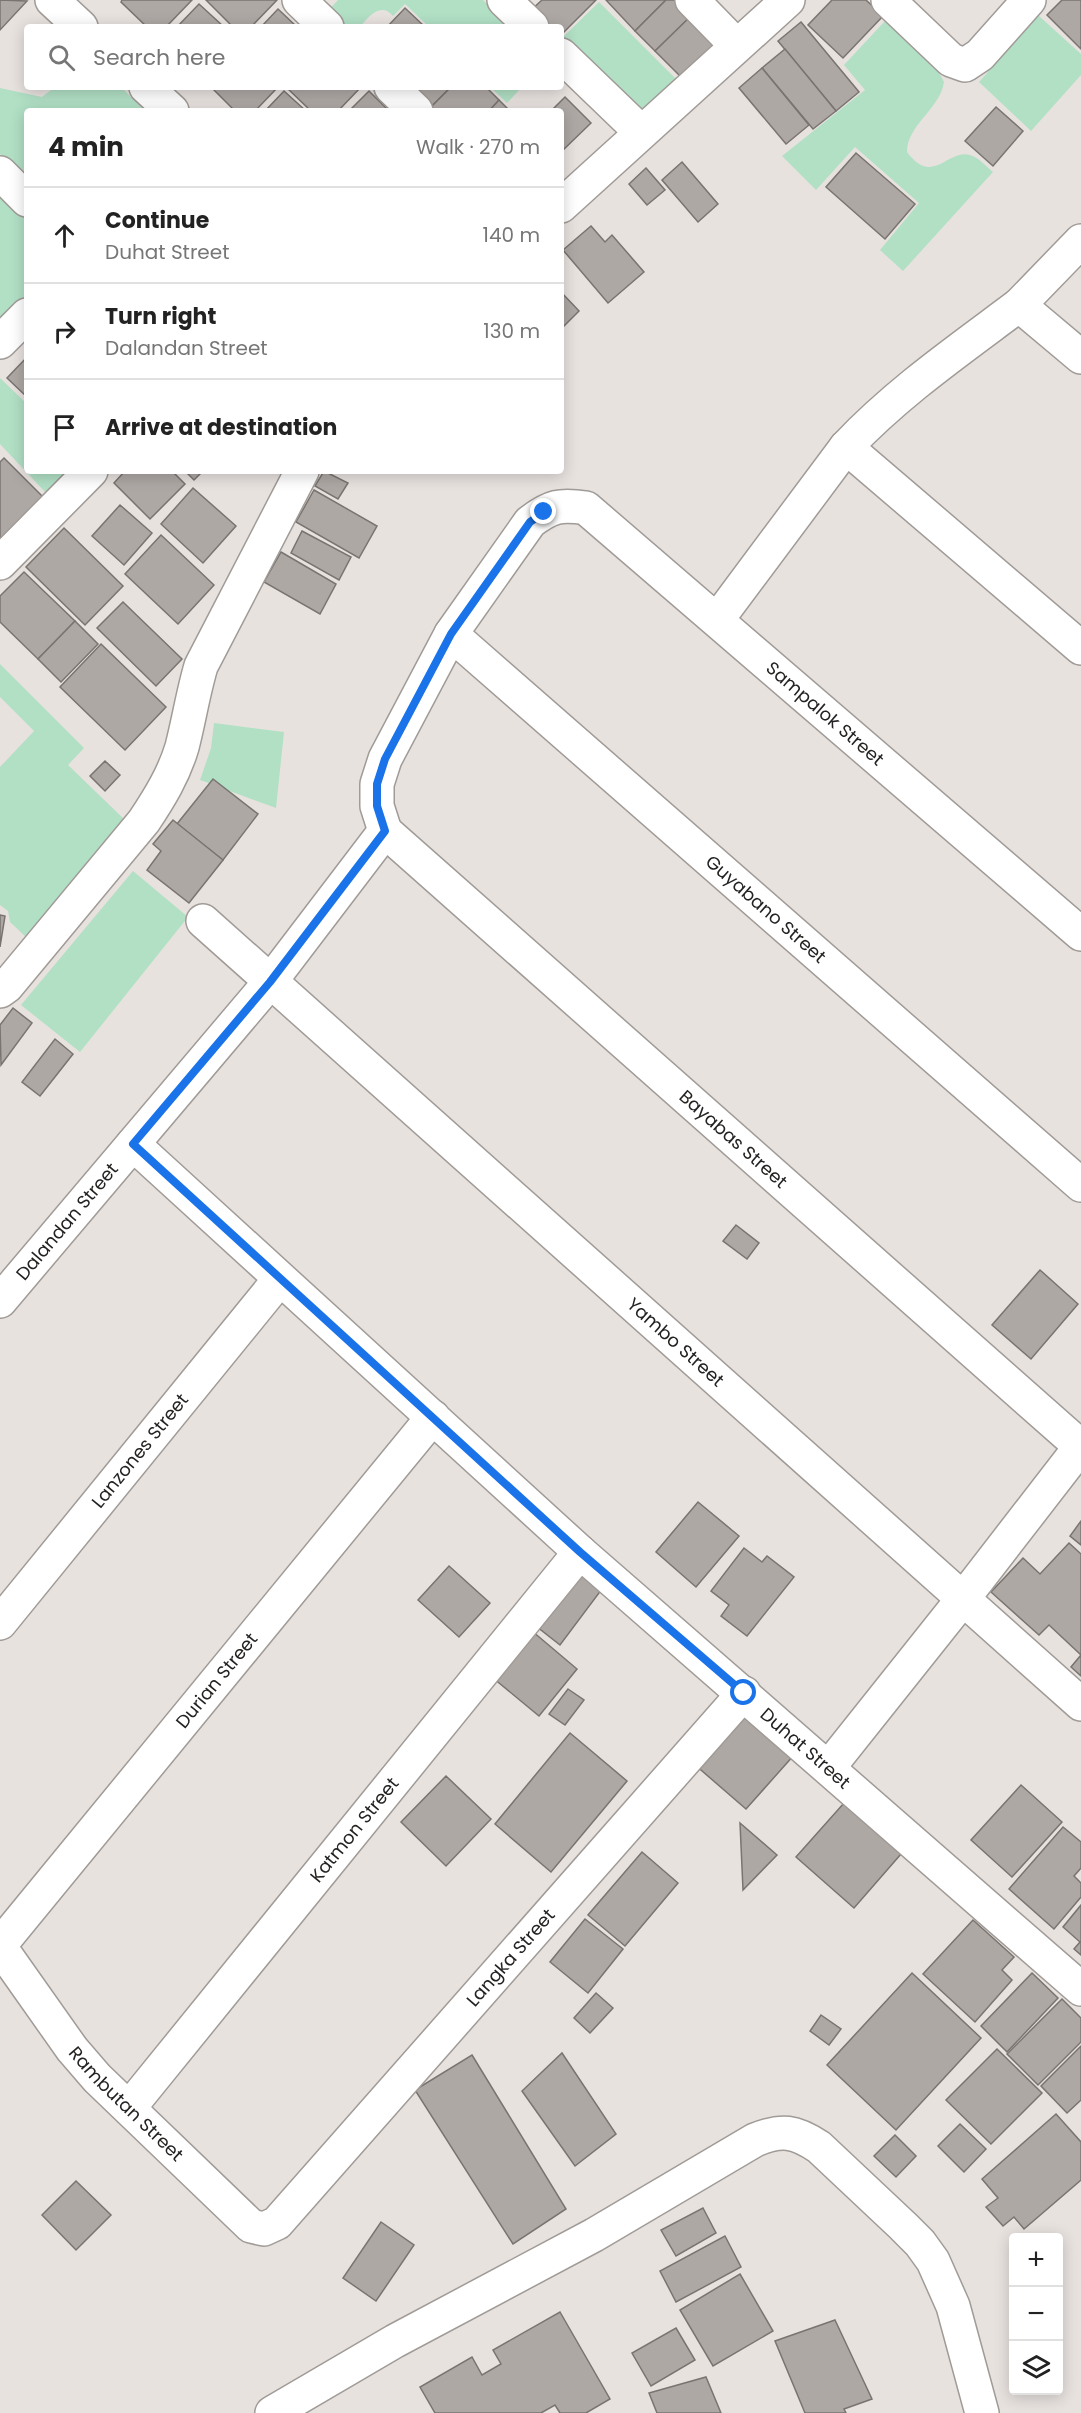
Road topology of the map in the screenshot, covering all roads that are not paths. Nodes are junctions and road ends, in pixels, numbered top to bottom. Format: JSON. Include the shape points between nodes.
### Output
{"nodes":[{"id":1,"x":52,"y":0,"type":"edge"},
{"id":2,"x":299,"y":0,"type":"edge"},
{"id":3,"x":504,"y":0,"type":"edge"},
{"id":4,"x":692,"y":0,"type":"edge"},
{"id":5,"x":788,"y":0,"type":"edge"},
{"id":6,"x":888,"y":0,"type":"edge"},
{"id":7,"x":1029,"y":0,"type":"edge"},
{"id":8,"x":78,"y":24,"type":"edge"},
{"id":9,"x":324,"y":24,"type":"edge"},
{"id":10,"x":529,"y":24,"type":"edge"},
{"id":11,"x":736,"y":45,"type":"junction"},
{"id":12,"x":564,"y":58,"type":"edge"},
{"id":13,"x":149,"y":90,"type":"edge"},
{"id":14,"x":394,"y":90,"type":"edge"},
{"id":15,"x":169,"y":108,"type":"edge"},
{"id":16,"x":413,"y":108,"type":"edge"},
{"id":17,"x":641,"y":132,"type":"junction"},
{"id":18,"x":0,"y":173,"type":"edge"},
{"id":19,"x":24,"y":197,"type":"edge"},
{"id":20,"x":564,"y":203,"type":"edge"},
{"id":21,"x":1081,"y":241,"type":"edge"},
{"id":22,"x":1019,"y":305,"type":"junction"},
{"id":23,"x":24,"y":318,"type":"edge"},
{"id":24,"x":0,"y":342,"type":"edge"},
{"id":25,"x":1081,"y":357,"type":"edge"},
{"id":26,"x":846,"y":447,"type":"junction"},
{"id":27,"x":88,"y":474,"type":"edge"},
{"id":28,"x":300,"y":474,"type":"edge"},
{"id":29,"x":0,"y":563,"type":"edge"},
{"id":30,"x":717,"y":620,"type":"junction"},
{"id":31,"x":451,"y":634,"type":"junction"},
{"id":32,"x":1081,"y":648,"type":"edge"},
{"id":33,"x":385,"y":831,"type":"junction"},
{"id":34,"x":203,"y":921,"type":"dead end"},
{"id":35,"x":1081,"y":934,"type":"edge"},
{"id":36,"x":270,"y":982,"type":"junction"},
{"id":37,"x":0,"y":991,"type":"edge"},
{"id":38,"x":133,"y":1144,"type":"junction"},
{"id":39,"x":1081,"y":1185,"type":"edge"},
{"id":40,"x":279,"y":1280,"type":"junction"},
{"id":41,"x":6,"y":1282,"type":"edge"},
{"id":42,"x":433,"y":1417,"type":"junction"},
{"id":43,"x":1081,"y":1446,"type":"edge"},
{"id":44,"x":580,"y":1552,"type":"junction"},
{"id":45,"x":962,"y":1600,"type":"junction"},
{"id":46,"x":0,"y":1623,"type":"edge"},
{"id":47,"x":744,"y":1693,"type":"junction"},
{"id":48,"x":1081,"y":1704,"type":"edge"},
{"id":49,"x":829,"y":1767,"type":"junction"},
{"id":50,"x":0,"y":1946,"type":"edge"},
{"id":51,"x":1081,"y":1989,"type":"edge"},
{"id":52,"x":129,"y":2108,"type":"junction"},
{"id":53,"x":277,"y":2223,"type":"joint"},
{"id":54,"x":272,"y":2413,"type":"edge"},
{"id":55,"x":982,"y":2413,"type":"edge"}],
"edges":[{"from":1,"to":8,"type":"street"},
{"from":2,"to":9,"type":"street"},
{"from":3,"to":10,"type":"street"},
{"from":4,"to":11,"type":"street"},
{"from":5,"to":11,"type":"street"},
{"from":6,"to":7,"type":"street","via":[[951,60],[964,65],[980,55]]},
{"from":11,"to":17,"type":"street"},
{"from":12,"to":17,"type":"street"},
{"from":13,"to":15,"type":"street"},
{"from":14,"to":16,"type":"street"},
{"from":17,"to":20,"type":"street"},
{"from":18,"to":19,"type":"street"},
{"from":21,"to":22,"type":"street"},
{"from":22,"to":25,"type":"street"},
{"from":22,"to":26,"type":"street","via":[[906,390]]},
{"from":23,"to":24,"type":"street"},
{"from":26,"to":30,"type":"street"},
{"from":26,"to":32,"type":"street"},
{"from":27,"to":29,"type":"street"},
{"from":28,"to":37,"type":"street","via":[[201,666],[182,747],[163,793],[144,821]]},
{"from":30,"to":31,"type":"street","name":"Sampalok Street","via":[[586,508],[564,505],[530,522]]},
{"from":30,"to":35,"type":"street","name":"Sampalok Street"},
{"from":31,"to":33,"type":"street","via":[[385,759],[377,784],[377,806]]},
{"from":31,"to":39,"type":"street","name":"Guyabano Street"},
{"from":33,"to":36,"type":"street","name":"Dalandan Street"},
{"from":33,"to":43,"type":"street","name":"Bayabas Street"},
{"from":34,"to":36,"type":"street","name":"Yambo Street"},
{"from":36,"to":38,"type":"street","name":"Dalandan Street"},
{"from":36,"to":45,"type":"street","name":"Yambo Street"},
{"from":38,"to":40,"type":"street","name":"Duhat Street"},
{"from":38,"to":41,"type":"street","name":"Dalandan Street"},
{"from":40,"to":42,"type":"street","name":"Duhat Street"},
{"from":40,"to":46,"type":"street","name":"Lanzones Street"},
{"from":42,"to":44,"type":"street","name":"Duhat Street"},
{"from":42,"to":50,"type":"street","name":"Durian Street"},
{"from":43,"to":45,"type":"street"},
{"from":44,"to":47,"type":"street","name":"Duhat Street"},
{"from":44,"to":52,"type":"street","name":"Katmon Street"},
{"from":45,"to":48,"type":"street","name":"Yambo Street"},
{"from":45,"to":49,"type":"street"},
{"from":47,"to":49,"type":"street","name":"Duhat Street"},
{"from":47,"to":53,"type":"street","name":"Langka Street"},
{"from":49,"to":51,"type":"street","name":"Duhat Street"},
{"from":50,"to":52,"type":"street","name":"Rambutan Street","via":[[72,2049]]},
{"from":52,"to":53,"type":"street","name":"Rambutan Street","via":[[251,2226],[264,2229]]},
{"from":54,"to":55,"type":"street","via":[[594,2235],[755,2140],[775,2133],[803,2137],[819,2147],[920,2243],[933,2261],[953,2306]]}]}
